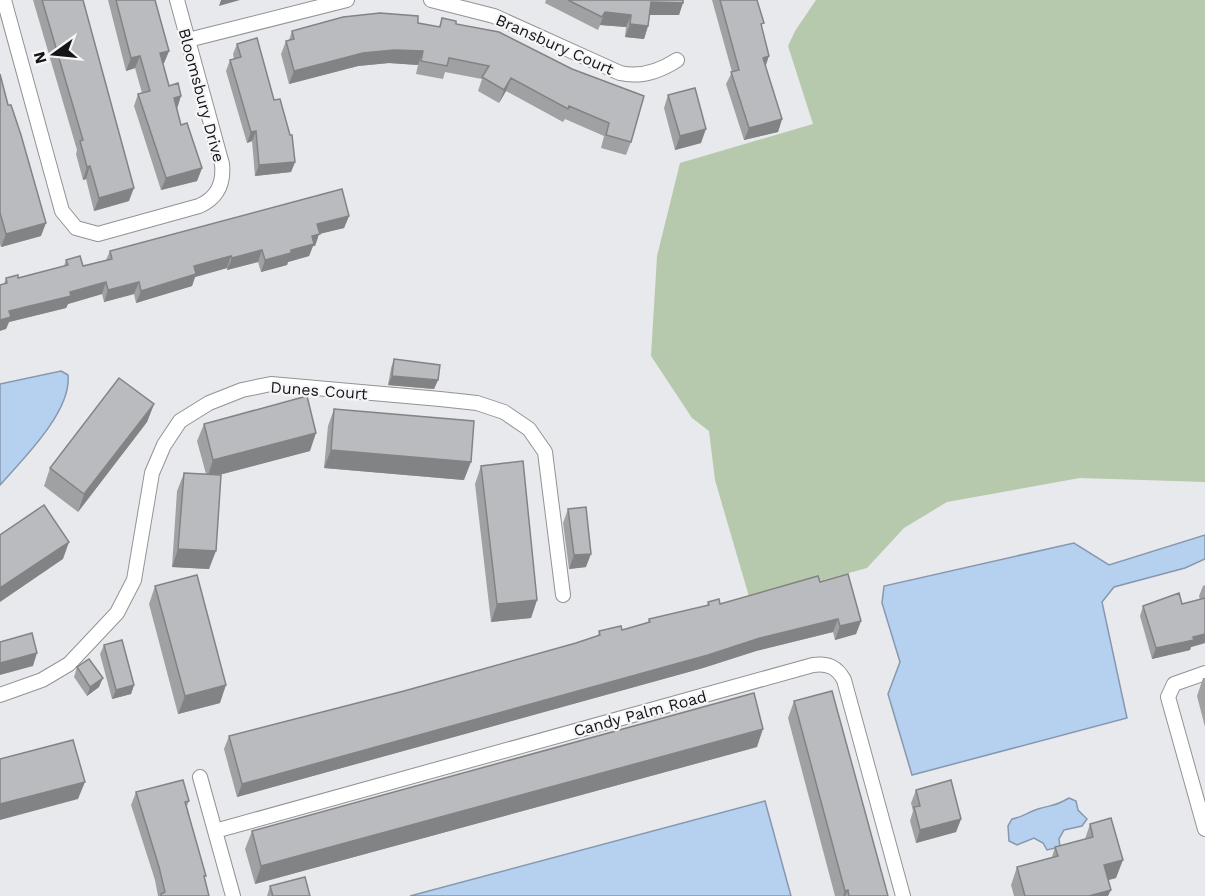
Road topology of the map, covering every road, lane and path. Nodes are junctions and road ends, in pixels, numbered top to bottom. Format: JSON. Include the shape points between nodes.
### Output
{"nodes":[{"id":1,"x":4,"y":0,"type":"edge"},
{"id":2,"x":177,"y":0,"type":"edge"},
{"id":3,"x":347,"y":0,"type":"edge"},
{"id":4,"x":431,"y":0,"type":"edge"},
{"id":5,"x":188,"y":40,"type":"junction"},
{"id":6,"x":677,"y":60,"type":"dead end"},
{"id":7,"x":563,"y":595,"type":"dead end"},
{"id":8,"x":1205,"y":673,"type":"edge"},
{"id":9,"x":0,"y":695,"type":"edge"},
{"id":10,"x":200,"y":777,"type":"dead end"},
{"id":11,"x":1205,"y":829,"type":"edge"},
{"id":12,"x":214,"y":831,"type":"junction"},
{"id":13,"x":233,"y":896,"type":"edge"},
{"id":14,"x":903,"y":896,"type":"edge"}],
"edges":[{"from":1,"to":5,"type":"street","name":"Bloomsbury Drive","via":[[62,211],[70,224],[90,234],[199,206],[218,190],[222,164]]},
{"from":2,"to":5,"type":"street","name":"Bloomsbury Drive"},
{"from":3,"to":5,"type":"street"},
{"from":4,"to":6,"type":"street","name":"Bransbury Court","via":[[494,16],[631,76],[650,73]]},
{"from":7,"to":9,"type":"street","name":"Dunes Court","via":[[545,452],[529,429],[504,412],[477,403],[272,384],[209,403],[180,421],[152,473],[134,580],[117,613],[69,664],[42,680]]},
{"from":8,"to":11,"type":"street","via":[[1171,687],[1169,702]]},
{"from":10,"to":12,"type":"street"},
{"from":12,"to":13,"type":"street"},
{"from":12,"to":14,"type":"street","name":"Candy Palm Road","via":[[826,664],[837,670],[844,681]]}]}
